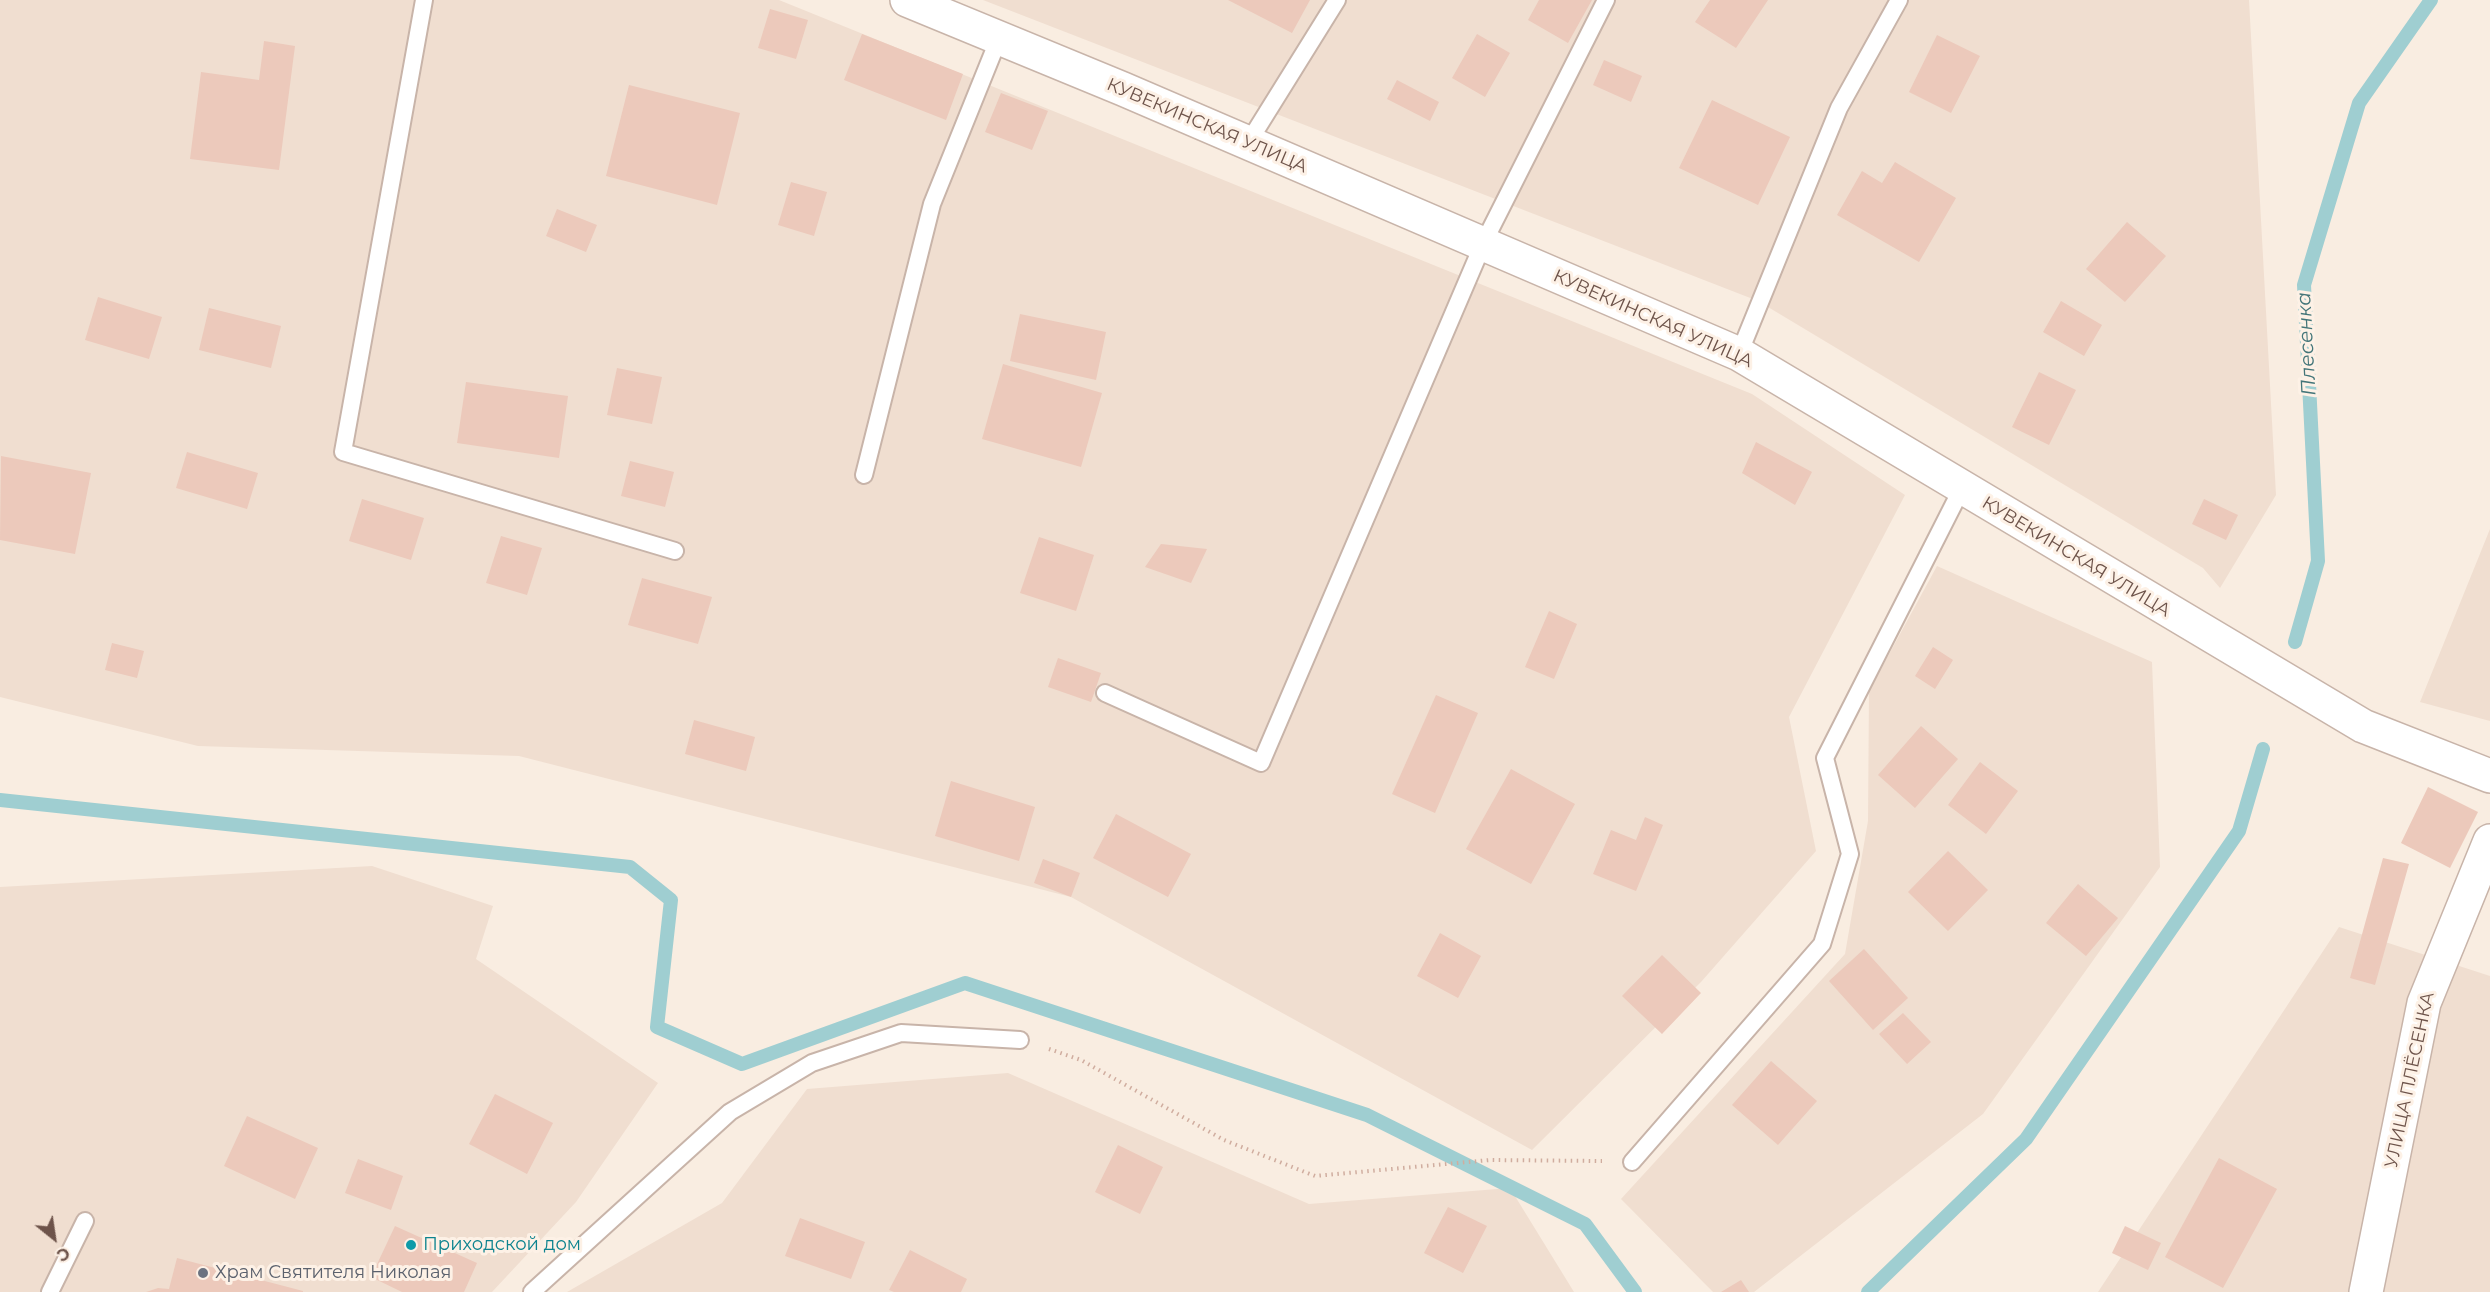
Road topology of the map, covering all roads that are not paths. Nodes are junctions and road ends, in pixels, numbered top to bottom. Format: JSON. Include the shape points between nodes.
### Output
{"nodes":[{"id":1,"x":424,"y":0,"type":"edge"},
{"id":2,"x":907,"y":0,"type":"edge"},
{"id":3,"x":1337,"y":0,"type":"edge"},
{"id":4,"x":1606,"y":0,"type":"edge"},
{"id":5,"x":1899,"y":0,"type":"edge"},
{"id":6,"x":999,"y":38,"type":"junction"},
{"id":7,"x":1248,"y":143,"type":"junction"},
{"id":8,"x":1483,"y":244,"type":"junction"},
{"id":9,"x":1739,"y":354,"type":"junction"},
{"id":10,"x":864,"y":475,"type":"dead end"},
{"id":11,"x":1962,"y":488,"type":"junction"},
{"id":12,"x":675,"y":551,"type":"dead end"},
{"id":13,"x":1105,"y":693,"type":"dead end"},
{"id":14,"x":2490,"y":776,"type":"edge"},
{"id":15,"x":2490,"y":841,"type":"edge"},
{"id":16,"x":1020,"y":1040,"type":"road end"},
{"id":17,"x":1632,"y":1162,"type":"road end"},
{"id":18,"x":85,"y":1221,"type":"dead end"},
{"id":19,"x":50,"y":1292,"type":"edge"},
{"id":20,"x":532,"y":1292,"type":"edge"},
{"id":21,"x":2366,"y":1292,"type":"edge"}],
"edges":[{"from":1,"to":12,"type":"lane","via":[[343,452]]},
{"from":2,"to":6,"type":"street","name":"КУВЕКИНСКАЯ УЛИЦА"},
{"from":3,"to":7,"type":"lane"},
{"from":4,"to":8,"type":"lane"},
{"from":5,"to":9,"type":"lane","via":[[1839,108]]},
{"from":6,"to":7,"type":"street","name":"КУВЕКИНСКАЯ УЛИЦА"},
{"from":6,"to":10,"type":"lane","via":[[932,204]]},
{"from":7,"to":8,"type":"street","name":"КУВЕКИНСКАЯ УЛИЦА"},
{"from":8,"to":9,"type":"street","name":"КУВЕКИНСКАЯ УЛИЦА"},
{"from":8,"to":13,"type":"lane","via":[[1261,763]]},
{"from":9,"to":11,"type":"street","name":"КУВЕКИНСКАЯ УЛИЦА"},
{"from":11,"to":14,"type":"street","name":"КУВЕКИНСКАЯ УЛИЦА","via":[[2362,726]]},
{"from":11,"to":17,"type":"lane","via":[[1826,758],[1850,854],[1822,944]]},
{"from":15,"to":21,"type":"street","name":"УЛИЦА ПЛЁСЕНКА","via":[[2424,1003]]},
{"from":16,"to":20,"type":"lane","via":[[901,1033],[813,1063],[730,1112]]},
{"from":18,"to":19,"type":"lane"}]}
